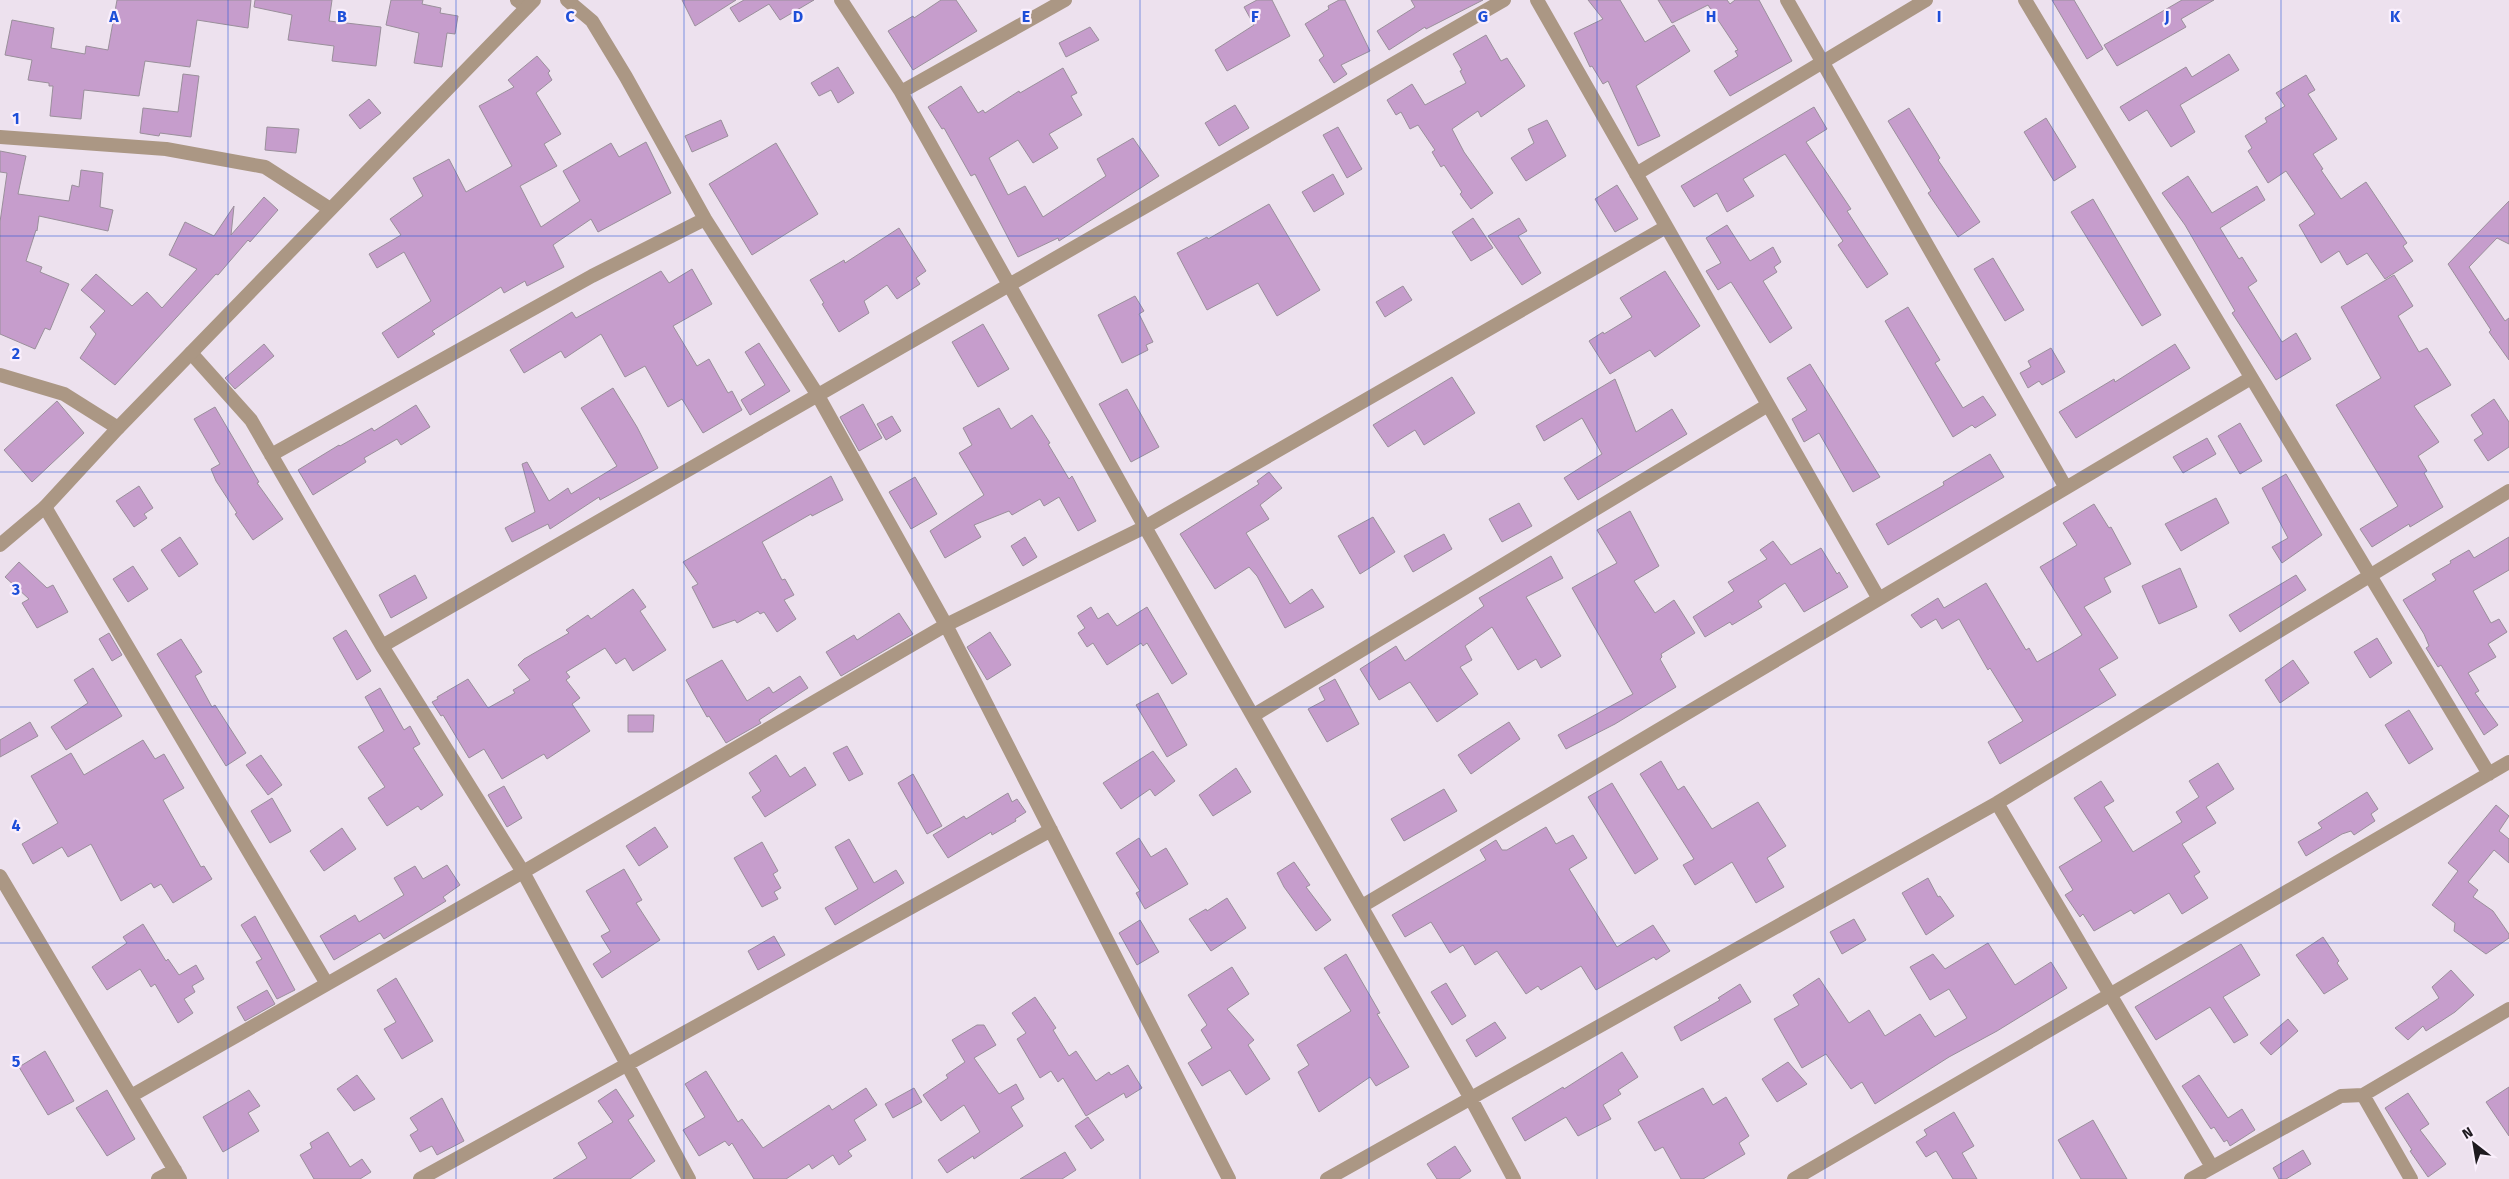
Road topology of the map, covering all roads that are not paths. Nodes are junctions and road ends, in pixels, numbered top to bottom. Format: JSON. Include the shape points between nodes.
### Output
{"nodes":[{"id":1,"x":567,"y":0,"type":"edge"},
{"id":2,"x":841,"y":0,"type":"edge"},
{"id":3,"x":1065,"y":0,"type":"edge"},
{"id":4,"x":1504,"y":0,"type":"edge"},
{"id":5,"x":1537,"y":0,"type":"edge"},
{"id":6,"x":1787,"y":0,"type":"edge"},
{"id":7,"x":1926,"y":0,"type":"edge"},
{"id":8,"x":2025,"y":0,"type":"edge"},
{"id":9,"x":526,"y":2,"type":"edge"},
{"id":10,"x":1820,"y":62,"type":"junction"},
{"id":11,"x":901,"y":92,"type":"junction"},
{"id":12,"x":0,"y":137,"type":"edge"},
{"id":13,"x":1636,"y":174,"type":"junction"},
{"id":14,"x":330,"y":209,"type":"junction"},
{"id":15,"x":705,"y":219,"type":"junction"},
{"id":16,"x":1666,"y":227,"type":"junction"},
{"id":17,"x":1010,"y":284,"type":"junction"},
{"id":18,"x":190,"y":353,"type":"junction"},
{"id":19,"x":0,"y":375,"type":"edge"},
{"id":20,"x":2252,"y":378,"type":"junction"},
{"id":21,"x":817,"y":394,"type":"junction"},
{"id":22,"x":1768,"y":406,"type":"junction"},
{"id":23,"x":118,"y":428,"type":"junction"},
{"id":24,"x":271,"y":455,"type":"junction"},
{"id":25,"x":2066,"y":488,"type":"junction"},
{"id":26,"x":2509,"y":491,"type":"edge"},
{"id":27,"x":45,"y":507,"type":"junction"},
{"id":28,"x":1145,"y":527,"type":"junction"},
{"id":29,"x":0,"y":546,"type":"edge"},
{"id":30,"x":2370,"y":576,"type":"junction"},
{"id":31,"x":1879,"y":599,"type":"junction"},
{"id":32,"x":946,"y":625,"type":"junction"},
{"id":33,"x":382,"y":646,"type":"junction"},
{"id":34,"x":1254,"y":716,"type":"junction"},
{"id":35,"x":2509,"y":762,"type":"edge"},
{"id":36,"x":2489,"y":774,"type":"junction"},
{"id":37,"x":1997,"y":803,"type":"junction"},
{"id":38,"x":1051,"y":830,"type":"junction"},
{"id":39,"x":523,"y":872,"type":"junction"},
{"id":40,"x":0,"y":876,"type":"edge"},
{"id":41,"x":1362,"y":906,"type":"junction"},
{"id":42,"x":327,"y":984,"type":"junction"},
{"id":43,"x":2110,"y":995,"type":"junction"},
{"id":44,"x":2509,"y":1009,"type":"edge"},
{"id":45,"x":625,"y":1064,"type":"junction"},
{"id":46,"x":2363,"y":1095,"type":"junction"},
{"id":47,"x":131,"y":1096,"type":"junction"},
{"id":48,"x":1470,"y":1098,"type":"junction"},
{"id":49,"x":2212,"y":1167,"type":"junction"},
{"id":50,"x":177,"y":1174,"type":"edge"},
{"id":51,"x":436,"y":1175,"type":"edge"},
{"id":52,"x":158,"y":1179,"type":"edge"},
{"id":53,"x":420,"y":1179,"type":"edge"},
{"id":54,"x":690,"y":1179,"type":"edge"},
{"id":55,"x":1229,"y":1179,"type":"edge"},
{"id":56,"x":1327,"y":1179,"type":"edge"},
{"id":57,"x":1514,"y":1179,"type":"edge"},
{"id":58,"x":1794,"y":1179,"type":"edge"},
{"id":59,"x":2191,"y":1179,"type":"edge"},
{"id":60,"x":2411,"y":1179,"type":"edge"}],
"edges":[{"from":1,"to":15,"type":"street","via":[[592,21]]},
{"from":2,"to":11,"type":"street"},
{"from":3,"to":11,"type":"street"},
{"from":4,"to":17,"type":"street"},
{"from":5,"to":13,"type":"street"},
{"from":6,"to":10,"type":"street"},
{"from":7,"to":10,"type":"street"},
{"from":8,"to":20,"type":"street"},
{"from":9,"to":14,"type":"street"},
{"from":10,"to":13,"type":"street"},
{"from":10,"to":25,"type":"street"},
{"from":11,"to":17,"type":"street"},
{"from":12,"to":14,"type":"street","via":[[166,149],[265,167]]},
{"from":13,"to":16,"type":"street"},
{"from":14,"to":18,"type":"street"},
{"from":15,"to":21,"type":"street"},
{"from":15,"to":24,"type":"street","via":[[592,276]]},
{"from":16,"to":22,"type":"street"},
{"from":16,"to":28,"type":"street"},
{"from":17,"to":21,"type":"street"},
{"from":17,"to":28,"type":"street"},
{"from":18,"to":23,"type":"street"},
{"from":18,"to":24,"type":"street","via":[[251,420]]},
{"from":19,"to":23,"type":"street","via":[[64,394]]},
{"from":20,"to":25,"type":"street"},
{"from":20,"to":30,"type":"street"},
{"from":21,"to":32,"type":"street"},
{"from":21,"to":33,"type":"street"},
{"from":22,"to":31,"type":"street"},
{"from":22,"to":34,"type":"street"},
{"from":23,"to":27,"type":"street"},
{"from":24,"to":33,"type":"street"},
{"from":25,"to":31,"type":"street"},
{"from":26,"to":30,"type":"street"},
{"from":27,"to":29,"type":"street"},
{"from":27,"to":42,"type":"street"},
{"from":28,"to":32,"type":"street"},
{"from":28,"to":34,"type":"street"},
{"from":30,"to":36,"type":"street"},
{"from":30,"to":37,"type":"street"},
{"from":31,"to":41,"type":"street"},
{"from":32,"to":38,"type":"street"},
{"from":32,"to":39,"type":"street"},
{"from":33,"to":39,"type":"street"},
{"from":34,"to":41,"type":"street"},
{"from":35,"to":36,"type":"street"},
{"from":36,"to":43,"type":"street"},
{"from":37,"to":43,"type":"street"},
{"from":37,"to":48,"type":"street"},
{"from":38,"to":45,"type":"street"},
{"from":38,"to":55,"type":"street"},
{"from":39,"to":42,"type":"street"},
{"from":39,"to":45,"type":"street"},
{"from":40,"to":47,"type":"street"},
{"from":41,"to":48,"type":"street"},
{"from":42,"to":47,"type":"street"},
{"from":43,"to":49,"type":"street"},
{"from":43,"to":58,"type":"street"},
{"from":44,"to":46,"type":"street"},
{"from":45,"to":51,"type":"street"},
{"from":45,"to":54,"type":"street"},
{"from":46,"to":49,"type":"street","via":[[2341,1096]]},
{"from":46,"to":60,"type":"street"},
{"from":47,"to":50,"type":"street"},
{"from":48,"to":56,"type":"street"},
{"from":48,"to":57,"type":"street"},
{"from":49,"to":59,"type":"street"},
{"from":50,"to":52,"type":"street"},
{"from":51,"to":53,"type":"street"}]}
